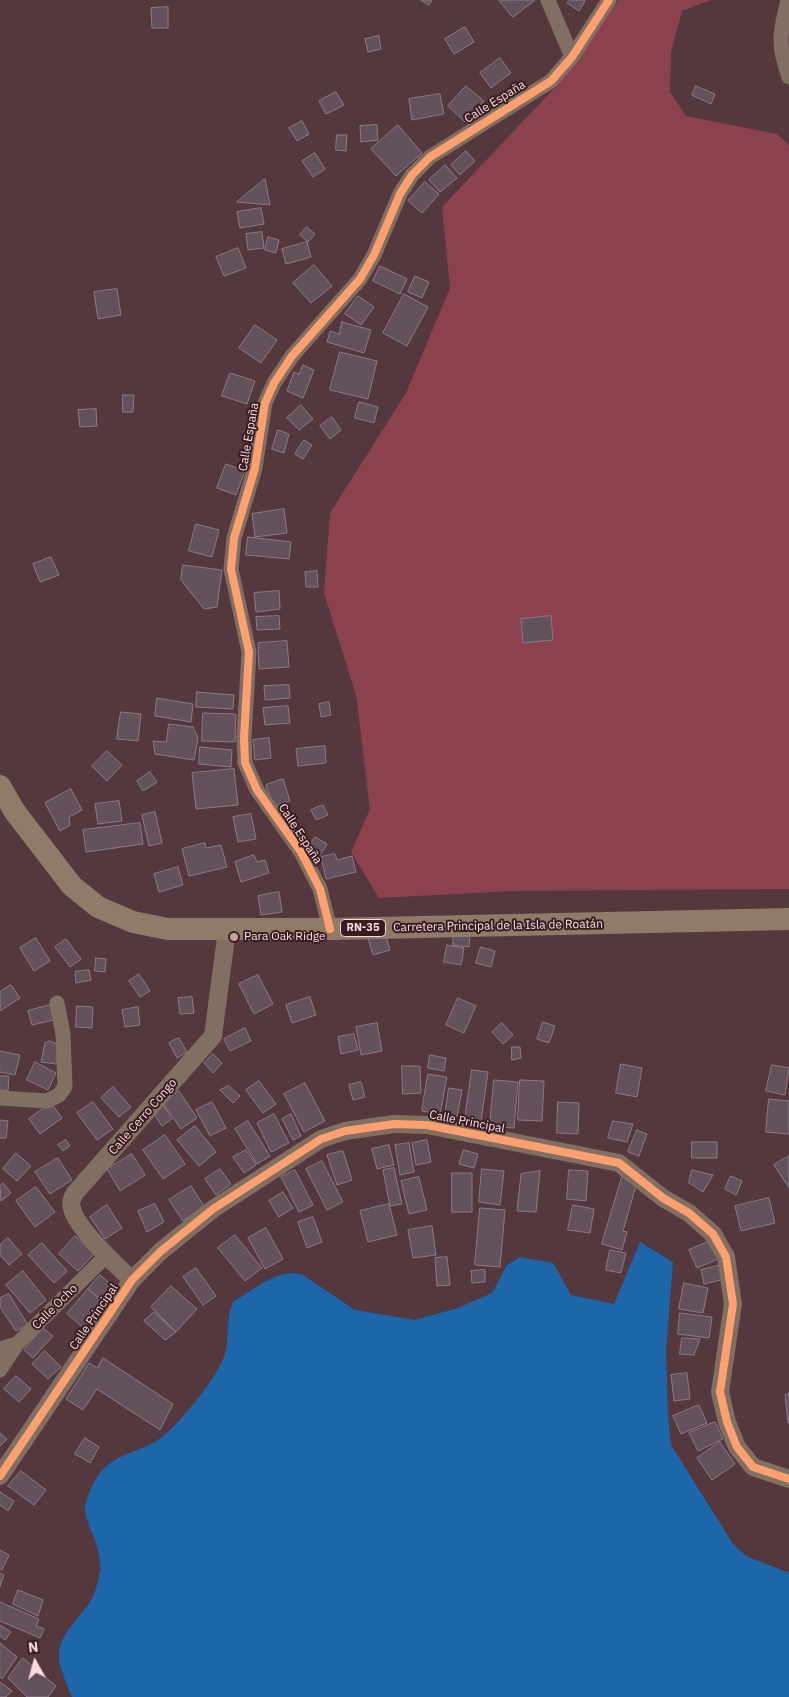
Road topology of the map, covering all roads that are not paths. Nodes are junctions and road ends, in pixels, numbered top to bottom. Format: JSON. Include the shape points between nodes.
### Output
{"nodes":[{"id":1,"x":548,"y":0,"type":"edge"},
{"id":2,"x":609,"y":0,"type":"edge"},
{"id":3,"x":788,"y":0,"type":"edge"},
{"id":4,"x":572,"y":57,"type":"junction"},
{"id":5,"x":789,"y":77,"type":"edge"},
{"id":6,"x":0,"y":786,"type":"edge"},
{"id":7,"x":789,"y":919,"type":"edge"},
{"id":8,"x":330,"y":929,"type":"junction"},
{"id":9,"x":227,"y":930,"type":"junction"},
{"id":10,"x":57,"y":1003,"type":"dead end"},
{"id":11,"x":0,"y":1098,"type":"edge"},
{"id":12,"x":106,"y":1256,"type":"junction"},
{"id":13,"x":132,"y":1280,"type":"junction"},
{"id":14,"x":17,"y":1344,"type":"junction"},
{"id":15,"x":0,"y":1349,"type":"edge"},
{"id":16,"x":0,"y":1370,"type":"edge"},
{"id":17,"x":0,"y":1476,"type":"edge"},
{"id":18,"x":789,"y":1480,"type":"edge"}],
"edges":[{"from":1,"to":4,"type":"street"},
{"from":2,"to":4,"type":"street","name":"Calle España"},
{"from":3,"to":5,"type":"street","via":[[779,36]]},
{"from":4,"to":8,"type":"street","name":"Calle España","via":[[551,81],[430,157],[412,175],[360,279],[292,356],[265,402],[256,468],[234,538],[231,569],[249,652],[245,763],[257,790],[301,852],[320,889]]},
{"from":6,"to":9,"type":"main road","name":"Carretera Principal de la Isla de Roatán","number":"RN-35","via":[[15,812],[72,886],[98,907],[133,922],[168,929]]},
{"from":7,"to":8,"type":"main road","name":"Carretera Principal de la Isla de Roatán","number":"RN-35"},
{"from":8,"to":9,"type":"main road","name":"Carretera Principal de la Isla de Roatán","number":"RN-35"},
{"from":9,"to":12,"type":"street","name":"Calle Cerro Congo","via":[[213,1036],[71,1201],[74,1215]]},
{"from":10,"to":11,"type":"street","via":[[63,1034],[65,1087],[60,1095],[47,1101]]},
{"from":12,"to":13,"type":"street","name":"Calle Cerro Congo"},
{"from":12,"to":14,"type":"street","name":"Calle Ocho"},
{"from":13,"to":17,"type":"street","name":"Calle Principal"},
{"from":13,"to":18,"type":"street","name":"Calle Principal","via":[[161,1251],[213,1209],[321,1139],[345,1131],[394,1124],[427,1125],[619,1163],[713,1234],[726,1257],[733,1304],[720,1392],[727,1422],[737,1447],[753,1467]]},
{"from":14,"to":15,"type":"street","name":"Calle Ocho"},
{"from":14,"to":16,"type":"street"}]}
